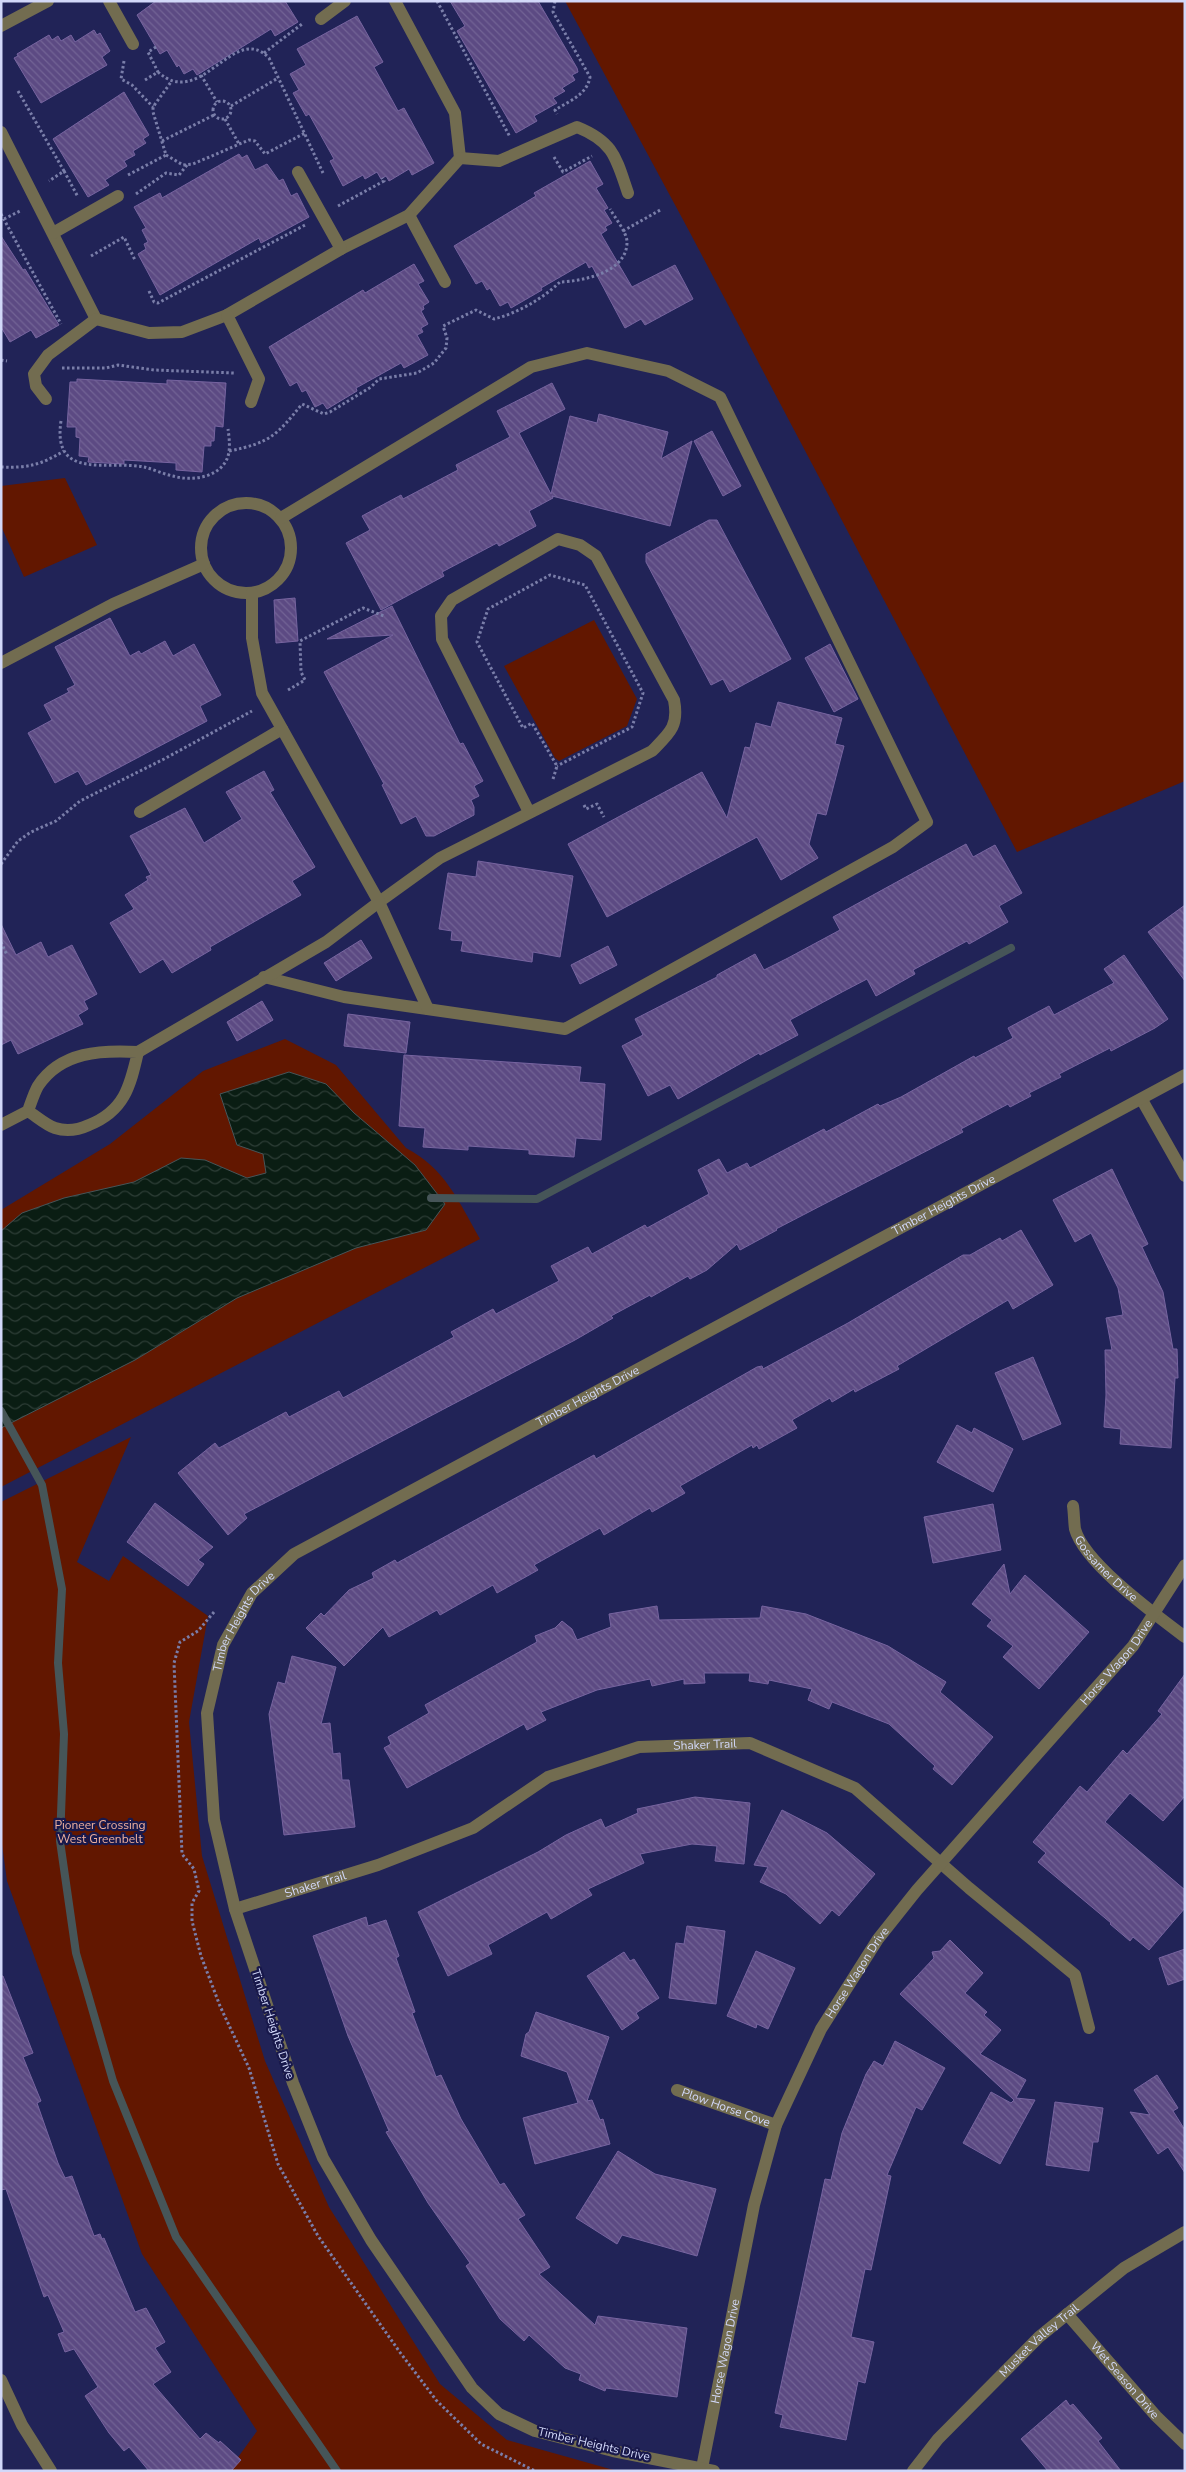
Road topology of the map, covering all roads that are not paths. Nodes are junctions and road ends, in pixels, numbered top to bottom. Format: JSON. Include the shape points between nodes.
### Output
{"nodes":[{"id":1,"x":48,"y":1,"type":"edge"},
{"id":2,"x":109,"y":1,"type":"edge"},
{"id":3,"x":345,"y":1,"type":"edge"},
{"id":4,"x":394,"y":1,"type":"edge"},
{"id":5,"x":321,"y":19,"type":"dead end"},
{"id":6,"x":1,"y":26,"type":"edge"},
{"id":7,"x":133,"y":44,"type":"dead end"},
{"id":8,"x":3,"y":139,"type":"edge"},
{"id":9,"x":460,"y":158,"type":"junction"},
{"id":10,"x":298,"y":172,"type":"dead end"},
{"id":11,"x":628,"y":193,"type":"dead end"},
{"id":12,"x":118,"y":196,"type":"dead end"},
{"id":13,"x":409,"y":215,"type":"junction"},
{"id":14,"x":52,"y":233,"type":"junction"},
{"id":15,"x":341,"y":250,"type":"junction"},
{"id":16,"x":445,"y":282,"type":"dead end"},
{"id":17,"x":227,"y":314,"type":"junction"},
{"id":18,"x":96,"y":319,"type":"junction"},
{"id":19,"x":46,"y":399,"type":"dead end"},
{"id":20,"x":251,"y":402,"type":"dead end"},
{"id":21,"x":281,"y":518,"type":"junction"},
{"id":22,"x":204,"y":564,"type":"junction"},
{"id":23,"x":252,"y":593,"type":"junction"},
{"id":24,"x":1,"y":662,"type":"edge"},
{"id":25,"x":282,"y":728,"type":"junction"},
{"id":26,"x":140,"y":812,"type":"dead end"},
{"id":27,"x":529,"y":812,"type":"junction"},
{"id":28,"x":379,"y":902,"type":"junction"},
{"id":29,"x":264,"y":976,"type":"junction"},
{"id":30,"x":428,"y":1009,"type":"junction"},
{"id":31,"x":138,"y":1052,"type":"junction"},
{"id":32,"x":1185,"y":1075,"type":"edge"},
{"id":33,"x":1142,"y":1100,"type":"junction"},
{"id":34,"x":28,"y":1111,"type":"junction"},
{"id":35,"x":1,"y":1125,"type":"edge"},
{"id":36,"x":1185,"y":1176,"type":"edge"},
{"id":37,"x":1073,"y":1506,"type":"dead end"},
{"id":38,"x":1185,"y":1565,"type":"edge"},
{"id":39,"x":1155,"y":1614,"type":"junction"},
{"id":40,"x":1185,"y":1637,"type":"edge"},
{"id":41,"x":942,"y":1863,"type":"junction"},
{"id":42,"x":235,"y":1909,"type":"junction"},
{"id":43,"x":1089,"y":2028,"type":"dead end"},
{"id":44,"x":677,"y":2090,"type":"dead end"},
{"id":45,"x":776,"y":2125,"type":"junction"},
{"id":46,"x":1185,"y":2232,"type":"edge"},
{"id":47,"x":1067,"y":2314,"type":"junction"},
{"id":48,"x":1,"y":2380,"type":"edge"},
{"id":49,"x":1185,"y":2444,"type":"edge"},
{"id":50,"x":708,"y":2469,"type":"edge"},
{"id":51,"x":51,"y":2471,"type":"edge"},
{"id":52,"x":913,"y":2471,"type":"edge"}],
"edges":[{"from":1,"to":6,"type":"street"},
{"from":2,"to":7,"type":"street"},
{"from":3,"to":5,"type":"street"},
{"from":4,"to":9,"type":"street","via":[[455,113]]},
{"from":8,"to":14,"type":"street"},
{"from":9,"to":11,"type":"street","via":[[498,162],[577,127],[596,135],[615,155]]},
{"from":9,"to":13,"type":"street"},
{"from":10,"to":15,"type":"street"},
{"from":12,"to":14,"type":"street"},
{"from":13,"to":15,"type":"street"},
{"from":13,"to":16,"type":"street"},
{"from":14,"to":18,"type":"street"},
{"from":15,"to":17,"type":"street"},
{"from":17,"to":18,"type":"street","via":[[182,332],[149,333]]},
{"from":17,"to":20,"type":"street","via":[[259,380]]},
{"from":18,"to":19,"type":"street","via":[[48,355],[34,374],[36,386]]},
{"from":21,"to":22,"type":"street","via":[[258,503],[230,505],[217,512],[202,536]]},
{"from":21,"to":23,"type":"street","via":[[292,544],[286,571],[276,582]]},
{"from":21,"to":30,"type":"street","via":[[531,367],[587,353],[668,371],[720,398],[927,822],[892,847],[565,1029]]},
{"from":22,"to":23,"type":"street","via":[[222,587]]},
{"from":22,"to":24,"type":"street","via":[[113,604]]},
{"from":23,"to":25,"type":"street","via":[[252,638],[262,693]]},
{"from":25,"to":26,"type":"street"},
{"from":25,"to":28,"type":"street"},
{"from":27,"to":27,"type":"street","via":[[652,751],[671,732],[677,714],[674,700],[596,556],[580,545],[558,539],[452,600],[441,616],[442,638]]},
{"from":27,"to":28,"type":"street","via":[[440,858]]},
{"from":28,"to":29,"type":"street","via":[[326,942]]},
{"from":28,"to":30,"type":"street"},
{"from":29,"to":30,"type":"street","via":[[344,997]]},
{"from":29,"to":31,"type":"street"},
{"from":31,"to":34,"type":"street","via":[[105,1050],[81,1054],[51,1072],[38,1086]]},
{"from":31,"to":34,"type":"street","via":[[132,1081],[119,1106],[103,1120],[76,1130],[54,1128]]},
{"from":32,"to":33,"type":"street","name":"Timber Heights Drive"},
{"from":33,"to":36,"type":"street"},
{"from":33,"to":42,"type":"street","name":"Timber Heights Drive","via":[[294,1554],[252,1593],[223,1645],[207,1713],[214,1820]]},
{"from":34,"to":35,"type":"street"},
{"from":37,"to":39,"type":"street","name":"Gossamer Drive","via":[[1076,1530],[1090,1556]]},
{"from":38,"to":39,"type":"street","name":"Horse Wagon Drive"},
{"from":39,"to":40,"type":"street","name":"Gossamer Drive"},
{"from":39,"to":41,"type":"street","name":"Horse Wagon Drive","via":[[1132,1646]]},
{"from":41,"to":42,"type":"street","name":"Shaker Trail","via":[[855,1788],[750,1743],[639,1748],[548,1777],[474,1828],[378,1865]]},
{"from":41,"to":43,"type":"street","name":"Shaker Trail","via":[[1075,1975]]},
{"from":41,"to":45,"type":"street","name":"Horse Wagon Drive","via":[[878,1939],[845,1988],[821,2029]]},
{"from":42,"to":50,"type":"street","name":"Timber Heights Drive","via":[[293,2083],[323,2158],[371,2240],[472,2388],[499,2414],[535,2431],[613,2451]]},
{"from":44,"to":45,"type":"street","name":"Plow Horse Cove"},
{"from":45,"to":50,"type":"street","name":"Horse Wagon Drive","via":[[754,2205]]},
{"from":46,"to":47,"type":"street","name":"Musket Valley Trail","via":[[1124,2268]]},
{"from":47,"to":49,"type":"street","name":"Wet Season Drive","via":[[1156,2416]]},
{"from":47,"to":52,"type":"street","name":"Musket Valley Trail","via":[[1039,2337],[938,2439]]},
{"from":48,"to":51,"type":"street","via":[[22,2425]]}]}
